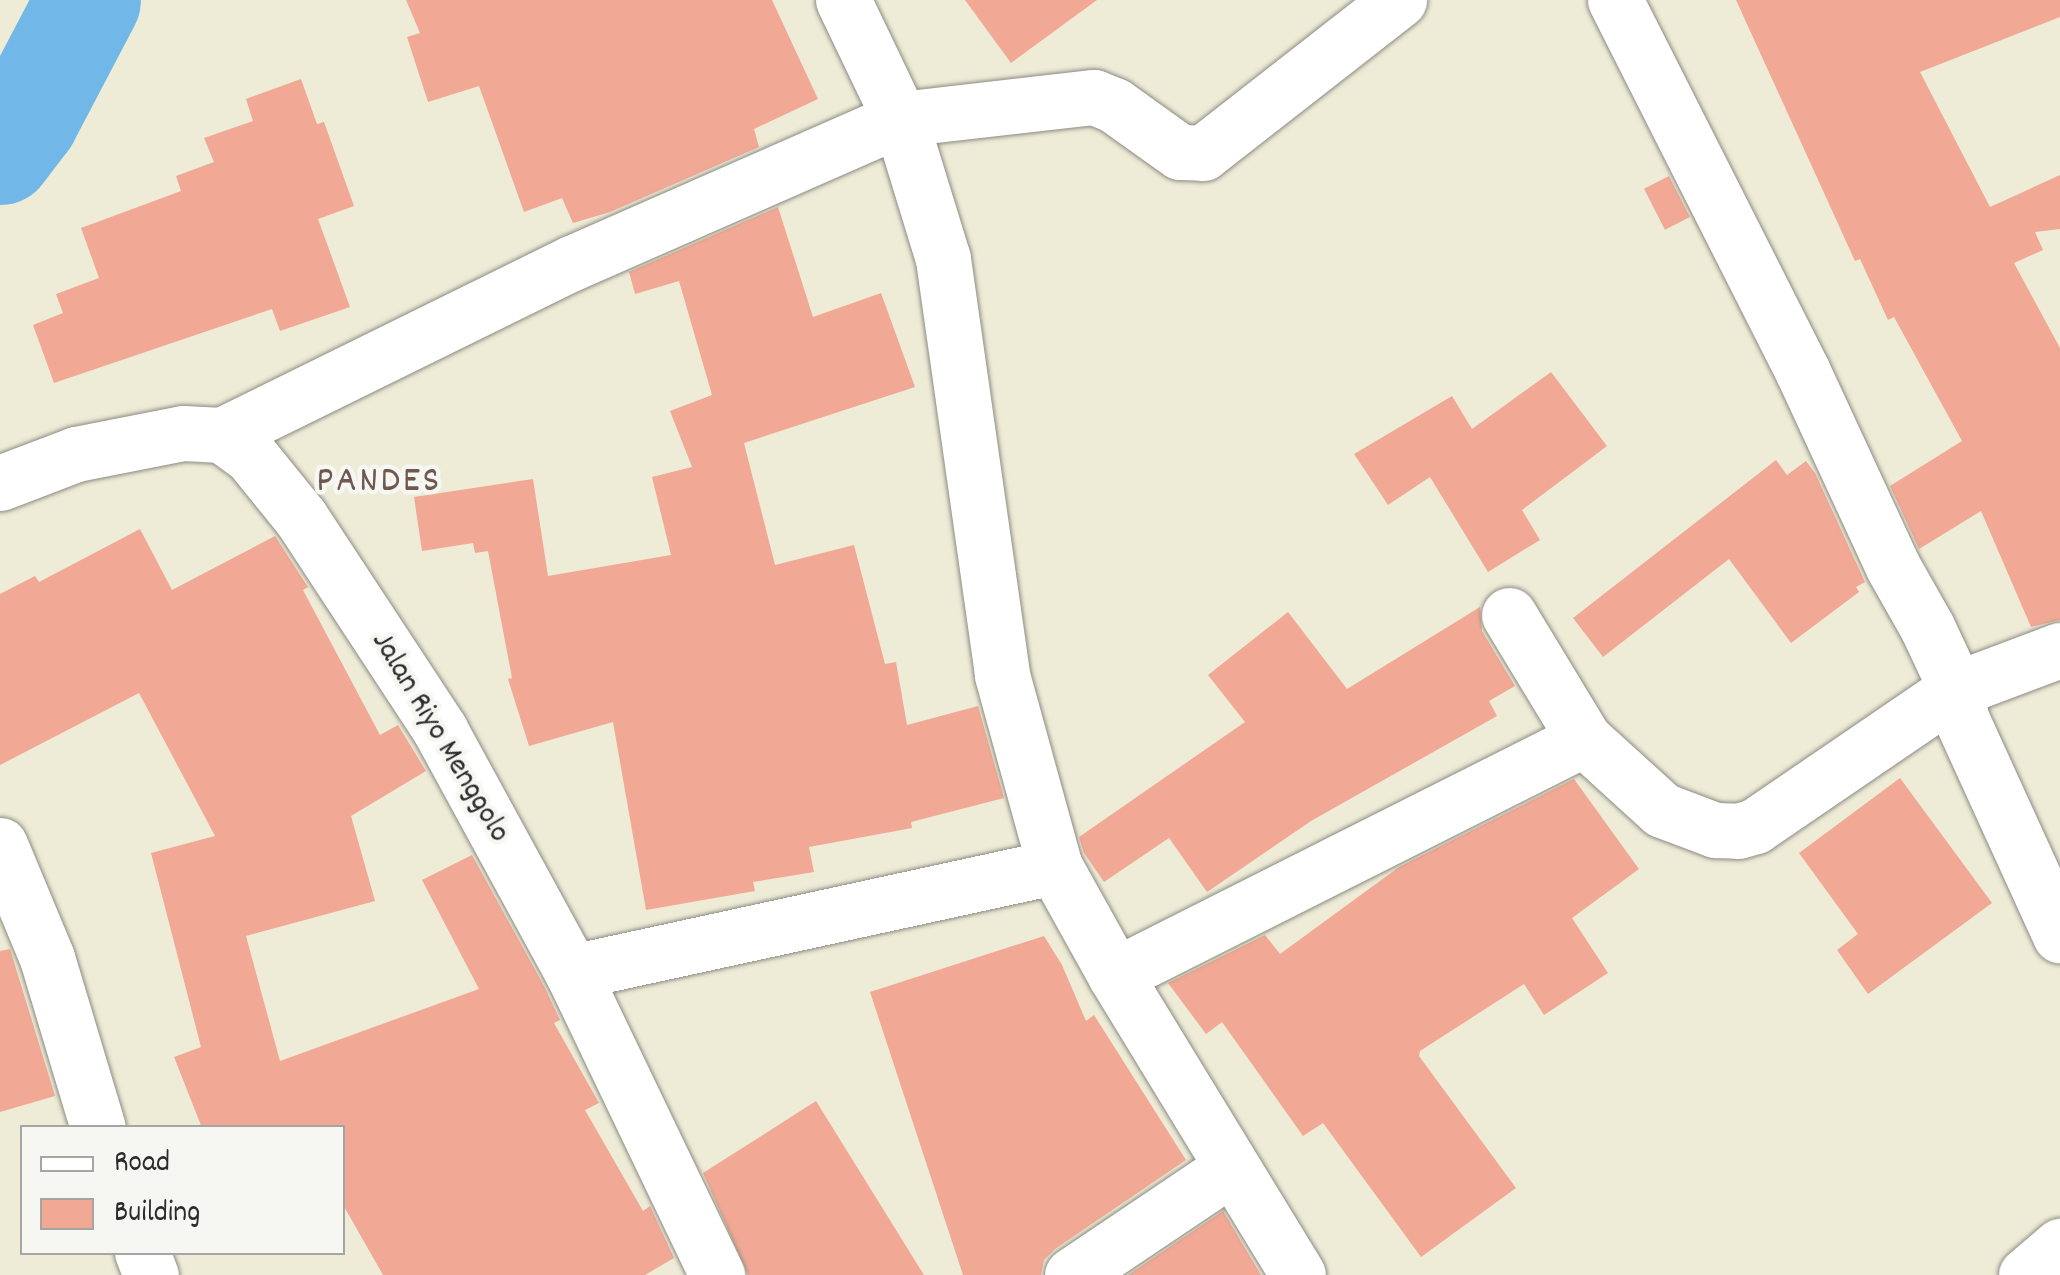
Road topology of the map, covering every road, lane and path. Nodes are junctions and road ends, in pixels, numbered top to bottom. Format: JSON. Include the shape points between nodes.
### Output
{"nodes":[{"id":1,"x":843,"y":0,"type":"edge"},
{"id":2,"x":1399,"y":0,"type":"edge"},
{"id":3,"x":1616,"y":0,"type":"edge"},
{"id":4,"x":900,"y":119,"type":"junction"},
{"id":5,"x":222,"y":435,"type":"junction"},
{"id":6,"x":0,"y":483,"type":"edge"},
{"id":7,"x":1509,"y":614,"type":"dead end"},
{"id":8,"x":2060,"y":650,"type":"edge"},
{"id":9,"x":1956,"y":689,"type":"junction"},
{"id":10,"x":1584,"y":738,"type":"junction"},
{"id":11,"x":0,"y":845,"type":"edge"},
{"id":12,"x":1056,"y":866,"type":"junction"},
{"id":13,"x":2060,"y":935,"type":"edge"},
{"id":14,"x":572,"y":972,"type":"junction"},
{"id":15,"x":1115,"y":976,"type":"junction"},
{"id":16,"x":97,"y":1125,"type":"edge"},
{"id":17,"x":1231,"y":1168,"type":"junction"},
{"id":18,"x":2060,"y":1246,"type":"edge"},
{"id":19,"x":715,"y":1274,"type":"edge"},
{"id":20,"x":1072,"y":1275,"type":"edge"},
{"id":21,"x":1298,"y":1275,"type":"edge"},
{"id":22,"x":2026,"y":1275,"type":"edge"}],
"edges":[{"from":1,"to":4,"type":"street"},
{"from":2,"to":4,"type":"street","via":[[1204,153],[1180,152],[1094,97]]},
{"from":3,"to":9,"type":"street"},
{"from":4,"to":5,"type":"street","via":[[572,263]]},
{"from":4,"to":12,"type":"street","via":[[943,259],[1002,675]]},
{"from":5,"to":6,"type":"street","via":[[160,436],[76,454]]},
{"from":5,"to":14,"type":"street","name":"Jalan Riyo Menggolo","via":[[250,455],[355,598],[440,730]]},
{"from":7,"to":10,"type":"street"},
{"from":8,"to":9,"type":"street"},
{"from":9,"to":10,"type":"street","via":[[1755,826],[1738,831],[1715,830],[1662,810]]},
{"from":9,"to":13,"type":"street","via":[[1961,718]]},
{"from":10,"to":15,"type":"street"},
{"from":11,"to":16,"type":"street","via":[[47,958]]},
{"from":12,"to":14,"type":"street"},
{"from":12,"to":15,"type":"street"},
{"from":14,"to":19,"type":"street","name":"Jalan Riyo Menggolo"},
{"from":15,"to":17,"type":"street"},
{"from":17,"to":20,"type":"street"},
{"from":17,"to":21,"type":"street"},
{"from":18,"to":22,"type":"street"}]}
